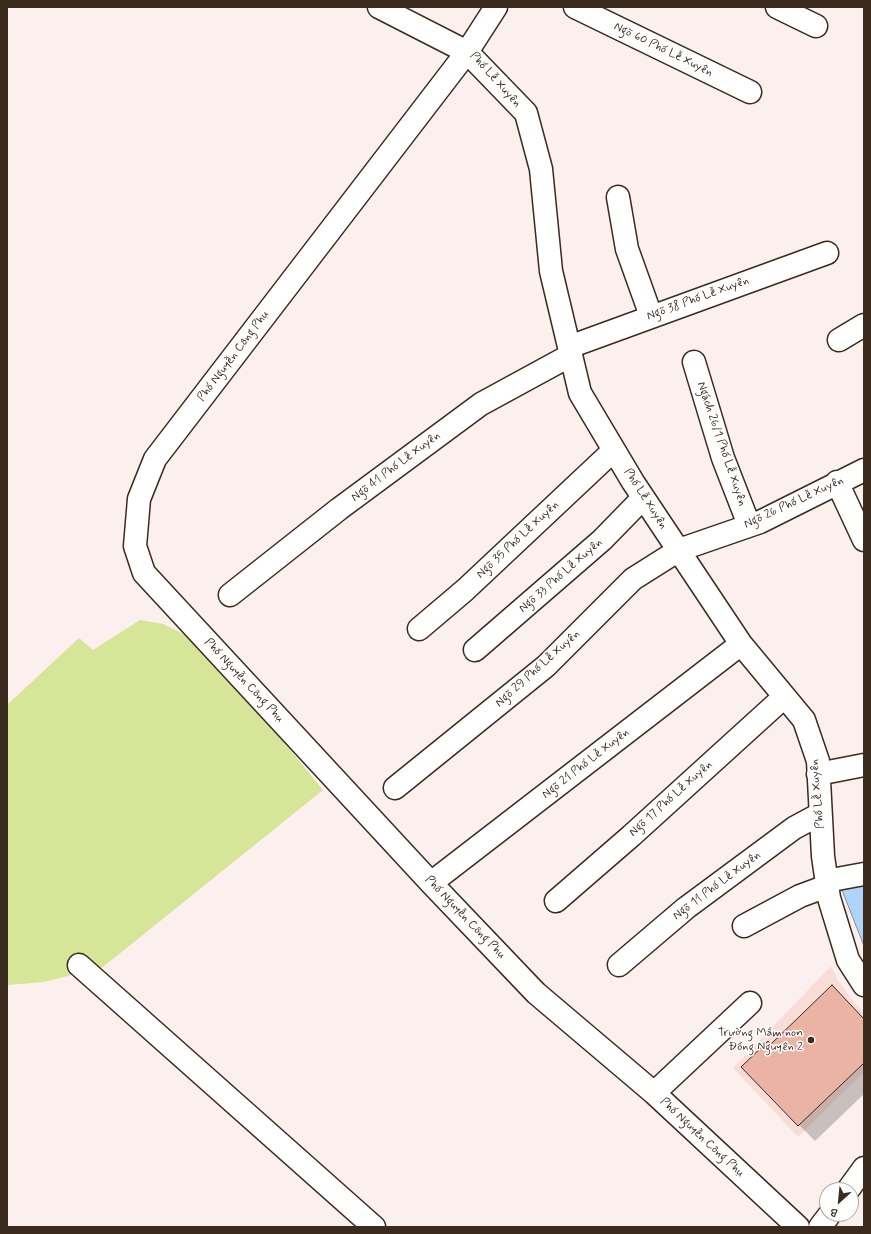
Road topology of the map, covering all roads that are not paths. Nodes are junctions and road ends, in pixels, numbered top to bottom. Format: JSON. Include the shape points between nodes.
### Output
{"nodes":[{"id":1,"x":380,"y":7,"type":"edge"},
{"id":2,"x":496,"y":7,"type":"edge"},
{"id":3,"x":575,"y":7,"type":"edge"},
{"id":4,"x":777,"y":7,"type":"edge"},
{"id":5,"x":816,"y":26,"type":"dead end"},
{"id":6,"x":467,"y":52,"type":"junction"},
{"id":7,"x":750,"y":92,"type":"dead end"},
{"id":8,"x":618,"y":197,"type":"dead end"},
{"id":9,"x":827,"y":253,"type":"dead end"},
{"id":10,"x":651,"y":316,"type":"junction"},
{"id":11,"x":864,"y":325,"type":"edge"},
{"id":12,"x":839,"y":340,"type":"dead end"},
{"id":13,"x":570,"y":351,"type":"junction"},
{"id":14,"x":694,"y":362,"type":"dead end"},
{"id":15,"x":614,"y":450,"type":"junction"},
{"id":16,"x":863,"y":473,"type":"edge"},
{"id":17,"x":837,"y":482,"type":"junction"},
{"id":18,"x":643,"y":498,"type":"junction"},
{"id":19,"x":749,"y":525,"type":"junction"},
{"id":20,"x":864,"y":540,"type":"edge"},
{"id":21,"x":679,"y":550,"type":"junction"},
{"id":22,"x":230,"y":595,"type":"dead end"},
{"id":23,"x":419,"y":629,"type":"dead end"},
{"id":24,"x":741,"y":644,"type":"junction"},
{"id":25,"x":475,"y":650,"type":"dead end"},
{"id":26,"x":784,"y":697,"type":"junction"},
{"id":27,"x":864,"y":765,"type":"edge"},
{"id":28,"x":818,"y":774,"type":"junction"},
{"id":29,"x":395,"y":788,"type":"dead end"},
{"id":30,"x":820,"y":814,"type":"junction"},
{"id":31,"x":864,"y":874,"type":"edge"},
{"id":32,"x":431,"y":883,"type":"junction"},
{"id":33,"x":827,"y":884,"type":"junction"},
{"id":34,"x":556,"y":900,"type":"dead end"},
{"id":35,"x":744,"y":926,"type":"dead end"},
{"id":36,"x":79,"y":965,"type":"dead end"},
{"id":37,"x":619,"y":965,"type":"dead end"},
{"id":38,"x":864,"y":985,"type":"edge"},
{"id":39,"x":750,"y":1003,"type":"dead end"},
{"id":40,"x":654,"y":1093,"type":"junction"},
{"id":41,"x":864,"y":1168,"type":"edge"},
{"id":42,"x":854,"y":1182,"type":"edge"},
{"id":43,"x":374,"y":1227,"type":"edge"},
{"id":44,"x":798,"y":1227,"type":"edge"}],
"edges":[{"from":1,"to":6,"type":"street"},
{"from":2,"to":6,"type":"street","name":"Phố Lễ Xuyên"},
{"from":3,"to":7,"type":"street","name":"Ngõ 60 Phố Lễ Xuyên"},
{"from":4,"to":5,"type":"street"},
{"from":6,"to":13,"type":"street","name":"Phố Lễ Xuyên","via":[[526,114],[541,169],[551,271]]},
{"from":6,"to":32,"type":"street","name":"Phố Nguyễn Công Phụ","via":[[155,459],[139,499],[135,546],[144,573]]},
{"from":8,"to":10,"type":"street","via":[[627,249]]},
{"from":9,"to":10,"type":"street","name":"Ngõ 38 Phố Lễ Xuyên"},
{"from":10,"to":13,"type":"street","name":"Ngõ 38 Phố Lễ Xuyên"},
{"from":11,"to":12,"type":"street"},
{"from":13,"to":15,"type":"street","name":"Phố Lễ Xuyên","via":[[580,393]]},
{"from":13,"to":22,"type":"street","name":"Ngõ 41 Phố Lễ Xuyên","via":[[481,404],[339,509]]},
{"from":14,"to":19,"type":"street","name":"Ngách 26/1 Phố Lễ Xuyên","via":[[723,458]]},
{"from":15,"to":18,"type":"street","name":"Phố Lễ Xuyên"},
{"from":15,"to":23,"type":"street","name":"Ngõ 35 Phố Lễ Xuyên","via":[[465,590]]},
{"from":16,"to":17,"type":"street","name":"Ngõ 26 Phố Lễ Xuyên"},
{"from":17,"to":19,"type":"street","name":"Ngõ 26 Phố Lễ Xuyên","via":[[760,522]]},
{"from":17,"to":20,"type":"street"},
{"from":18,"to":21,"type":"street","name":"Phố Lễ Xuyên"},
{"from":18,"to":25,"type":"street","name":"Ngõ 33 Phố Lễ Xuyên","via":[[602,540]]},
{"from":19,"to":21,"type":"street","name":"Ngõ 26 Phố Lễ Xuyên"},
{"from":21,"to":24,"type":"street","name":"Phố Lễ Xuyên"},
{"from":21,"to":29,"type":"street","name":"Ngõ 29 Phố Lễ Xuyên","via":[[633,579],[546,666]]},
{"from":24,"to":26,"type":"street","name":"Phố Lễ Xuyên"},
{"from":24,"to":32,"type":"street","name":"Ngõ 21 Phố Lễ Xuyên"},
{"from":26,"to":28,"type":"street","name":"Phố Lễ Xuyên","via":[[804,720],[818,761]]},
{"from":26,"to":34,"type":"street","name":"Ngõ 17 Phố Lễ Xuyên","via":[[631,836]]},
{"from":27,"to":28,"type":"street"},
{"from":28,"to":30,"type":"street","name":"Phố Lễ Xuyên"},
{"from":30,"to":33,"type":"street","name":"Phố Lễ Xuyên"},
{"from":30,"to":37,"type":"street","name":"Ngõ 11 Phố Lễ Xuyên","via":[[794,828],[686,908]]},
{"from":31,"to":33,"type":"street"},
{"from":32,"to":40,"type":"street","name":"Phố Nguyễn Công Phụ","via":[[536,992]]},
{"from":33,"to":35,"type":"street"},
{"from":33,"to":38,"type":"street","name":"Phố Lễ Xuyên","via":[[848,960]]},
{"from":36,"to":43,"type":"street"},
{"from":39,"to":40,"type":"street"},
{"from":40,"to":44,"type":"street","name":"Phố Nguyễn Công Phụ"},
{"from":41,"to":42,"type":"street"}]}
